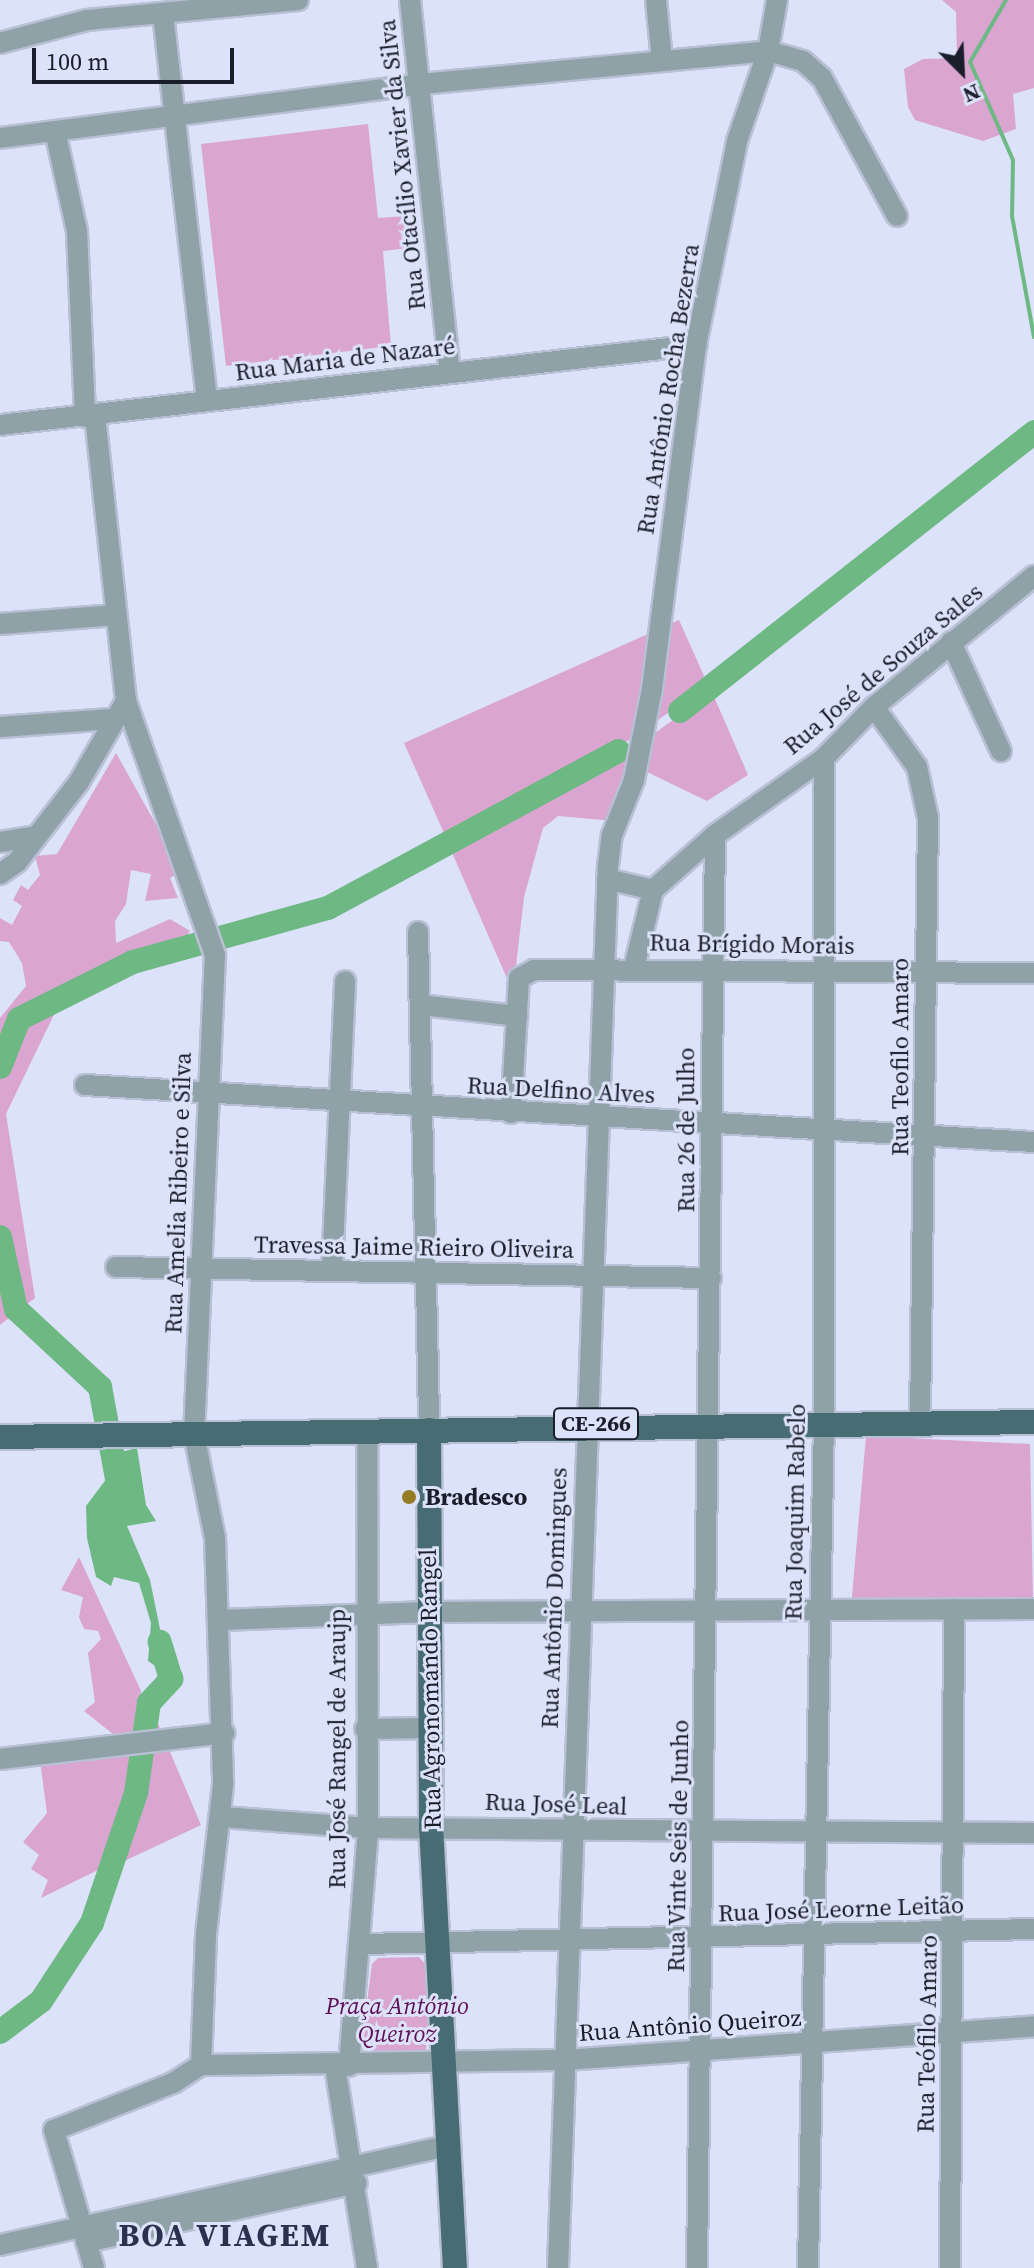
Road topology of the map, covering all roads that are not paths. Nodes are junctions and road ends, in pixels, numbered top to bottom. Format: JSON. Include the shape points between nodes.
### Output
{"nodes":[{"id":1,"x":298,"y":0,"type":"edge"},
{"id":2,"x":410,"y":0,"type":"edge"},
{"id":3,"x":656,"y":0,"type":"edge"},
{"id":4,"x":777,"y":0,"type":"edge"},
{"id":5,"x":163,"y":14,"type":"junction"},
{"id":6,"x":0,"y":43,"type":"edge"},
{"id":7,"x":768,"y":51,"type":"junction"},
{"id":8,"x":662,"y":60,"type":"junction"},
{"id":9,"x":421,"y":84,"type":"junction"},
{"id":10,"x":176,"y":116,"type":"junction"},
{"id":11,"x":55,"y":131,"type":"junction"},
{"id":12,"x":0,"y":138,"type":"edge"},
{"id":13,"x":897,"y":216,"type":"dead end"},
{"id":14,"x":696,"y":345,"type":"junction"},
{"id":15,"x":450,"y":372,"type":"junction"},
{"id":16,"x":207,"y":401,"type":"junction"},
{"id":17,"x":90,"y":416,"type":"junction"},
{"id":18,"x":0,"y":425,"type":"edge"},
{"id":19,"x":1034,"y":576,"type":"edge"},
{"id":20,"x":116,"y":615,"type":"junction"},
{"id":21,"x":0,"y":624,"type":"edge"},
{"id":22,"x":951,"y":642,"type":"junction"},
{"id":23,"x":126,"y":701,"type":"junction"},
{"id":24,"x":874,"y":707,"type":"junction"},
{"id":25,"x":112,"y":719,"type":"junction"},
{"id":26,"x":0,"y":727,"type":"edge"},
{"id":27,"x":1001,"y":751,"type":"dead end"},
{"id":28,"x":824,"y":758,"type":"junction"},
{"id":29,"x":612,"y":835,"type":"joint"},
{"id":30,"x":715,"y":835,"type":"junction"},
{"id":31,"x":37,"y":836,"type":"junction"},
{"id":32,"x":0,"y":842,"type":"edge"},
{"id":33,"x":0,"y":874,"type":"edge"},
{"id":34,"x":607,"y":879,"type":"junction"},
{"id":35,"x":653,"y":890,"type":"junction"},
{"id":36,"x":418,"y":932,"type":"dead end"},
{"id":37,"x":634,"y":968,"type":"junction"},
{"id":38,"x":711,"y":969,"type":"junction"},
{"id":39,"x":602,"y":970,"type":"junction"},
{"id":40,"x":924,"y":972,"type":"junction"},
{"id":41,"x":820,"y":973,"type":"junction"},
{"id":42,"x":1034,"y":973,"type":"edge"},
{"id":43,"x":345,"y":981,"type":"dead end"},
{"id":44,"x":421,"y":1005,"type":"junction"},
{"id":45,"x":517,"y":1016,"type":"junction"},
{"id":46,"x":85,"y":1085,"type":"dead end"},
{"id":47,"x":209,"y":1095,"type":"junction"},
{"id":48,"x":342,"y":1104,"type":"junction"},
{"id":49,"x":425,"y":1109,"type":"junction"},
{"id":50,"x":511,"y":1113,"type":"junction"},
{"id":51,"x":599,"y":1118,"type":"junction"},
{"id":52,"x":713,"y":1125,"type":"junction"},
{"id":53,"x":821,"y":1131,"type":"junction"},
{"id":54,"x":926,"y":1139,"type":"junction"},
{"id":55,"x":1034,"y":1142,"type":"edge"},
{"id":56,"x":116,"y":1267,"type":"dead end"},
{"id":57,"x":202,"y":1269,"type":"junction"},
{"id":58,"x":332,"y":1270,"type":"junction"},
{"id":59,"x":428,"y":1274,"type":"junction"},
{"id":60,"x":592,"y":1277,"type":"junction"},
{"id":61,"x":711,"y":1278,"type":"junction"},
{"id":62,"x":824,"y":1422,"type":"junction"},
{"id":63,"x":920,"y":1422,"type":"junction"},
{"id":64,"x":1034,"y":1422,"type":"edge"},
{"id":65,"x":587,"y":1424,"type":"junction"},
{"id":66,"x":710,"y":1425,"type":"junction"},
{"id":67,"x":429,"y":1430,"type":"junction"},
{"id":68,"x":367,"y":1431,"type":"junction"},
{"id":69,"x":194,"y":1434,"type":"junction"},
{"id":70,"x":0,"y":1437,"type":"edge"},
{"id":71,"x":954,"y":1609,"type":"junction"},
{"id":72,"x":1034,"y":1609,"type":"edge"},
{"id":73,"x":428,"y":1612,"type":"junction"},
{"id":74,"x":581,"y":1612,"type":"junction"},
{"id":75,"x":707,"y":1612,"type":"junction"},
{"id":76,"x":818,"y":1612,"type":"junction"},
{"id":77,"x":363,"y":1617,"type":"junction"},
{"id":78,"x":221,"y":1620,"type":"junction"},
{"id":79,"x":429,"y":1728,"type":"junction"},
{"id":80,"x":365,"y":1729,"type":"junction"},
{"id":81,"x":224,"y":1733,"type":"junction"},
{"id":82,"x":0,"y":1759,"type":"edge"},
{"id":83,"x":222,"y":1817,"type":"junction"},
{"id":84,"x":431,"y":1826,"type":"junction"},
{"id":85,"x":368,"y":1828,"type":"junction"},
{"id":86,"x":573,"y":1830,"type":"junction"},
{"id":87,"x":816,"y":1832,"type":"junction"},
{"id":88,"x":954,"y":1833,"type":"junction"},
{"id":89,"x":1034,"y":1833,"type":"edge"},
{"id":90,"x":704,"y":1834,"type":"junction"},
{"id":91,"x":1034,"y":1929,"type":"edge"},
{"id":92,"x":954,"y":1932,"type":"junction"},
{"id":93,"x":815,"y":1936,"type":"junction"},
{"id":94,"x":702,"y":1939,"type":"junction"},
{"id":95,"x":568,"y":1940,"type":"junction"},
{"id":96,"x":438,"y":1941,"type":"junction"},
{"id":97,"x":362,"y":1944,"type":"junction"},
{"id":98,"x":1034,"y":2026,"type":"edge"},
{"id":99,"x":953,"y":2032,"type":"junction"},
{"id":100,"x":809,"y":2042,"type":"junction"},
{"id":101,"x":701,"y":2051,"type":"junction"},
{"id":102,"x":565,"y":2060,"type":"junction"},
{"id":103,"x":443,"y":2064,"type":"junction"},
{"id":104,"x":201,"y":2065,"type":"junction"},
{"id":105,"x":342,"y":2066,"type":"junction"},
{"id":106,"x":447,"y":2146,"type":"junction"},
{"id":107,"x":356,"y":2174,"type":"junction"},
{"id":108,"x":83,"y":2235,"type":"junction"},
{"id":109,"x":0,"y":2245,"type":"edge"},
{"id":110,"x":94,"y":2268,"type":"edge"},
{"id":111,"x":367,"y":2268,"type":"edge"},
{"id":112,"x":455,"y":2268,"type":"edge"},
{"id":113,"x":558,"y":2268,"type":"edge"},
{"id":114,"x":697,"y":2268,"type":"edge"},
{"id":115,"x":808,"y":2268,"type":"edge"},
{"id":116,"x":950,"y":2268,"type":"edge"}],
"edges":[{"from":1,"to":5,"type":"street"},
{"from":2,"to":9,"type":"street","name":"Rua Otacílio Xavier da Silva"},
{"from":3,"to":8,"type":"street"},
{"from":4,"to":7,"type":"street","name":"Rua Antônio Rocha Bezerra"},
{"from":5,"to":6,"type":"street","via":[[87,20]]},
{"from":5,"to":10,"type":"street"},
{"from":7,"to":8,"type":"street"},
{"from":7,"to":13,"type":"street","via":[[803,61],[822,78]]},
{"from":7,"to":14,"type":"street","name":"Rua Antônio Rocha Bezerra","via":[[748,96]]},
{"from":8,"to":9,"type":"street"},
{"from":9,"to":10,"type":"street"},
{"from":9,"to":15,"type":"street","name":"Rua Otacílio Xavier da Silva"},
{"from":10,"to":11,"type":"street"},
{"from":10,"to":16,"type":"street"},
{"from":11,"to":12,"type":"street"},
{"from":11,"to":17,"type":"street","name":"Rua Amelia Ribeiro e Silva","via":[[77,231]]},
{"from":14,"to":15,"type":"street","name":"Rua Maria de Nazaré"},
{"from":14,"to":29,"type":"street","name":"Rua Antônio Rocha Bezerra","via":[[652,689],[634,780]]},
{"from":15,"to":16,"type":"street","name":"Rua Maria de Nazaré"},
{"from":16,"to":17,"type":"street","name":"Rua Maria de Nazaré"},
{"from":17,"to":18,"type":"street","name":"Rua Maria de Nazaré"},
{"from":17,"to":20,"type":"street","name":"Rua Amelia Ribeiro e Silva"},
{"from":19,"to":22,"type":"street","name":"Rua José de Souza Sales"},
{"from":20,"to":21,"type":"street"},
{"from":20,"to":23,"type":"street","name":"Rua Amelia Ribeiro e Silva"},
{"from":22,"to":24,"type":"street","name":"Rua José de Souza Sales"},
{"from":22,"to":27,"type":"street"},
{"from":23,"to":25,"type":"street"},
{"from":23,"to":47,"type":"street","name":"Rua Amelia Ribeiro e Silva","via":[[215,955]]},
{"from":24,"to":28,"type":"street","name":"Rua José de Souza Sales"},
{"from":24,"to":40,"type":"street","name":"Rua Teofilo Amaro","via":[[923,783],[929,884]]},
{"from":25,"to":26,"type":"street"},
{"from":25,"to":31,"type":"street","via":[[79,782]]},
{"from":28,"to":30,"type":"street","name":"Rua José de Souza Sales"},
{"from":28,"to":41,"type":"street","name":"Rua Joaquim Rabelo"},
{"from":29,"to":34,"type":"street","name":"Rua Antônio Domingues"},
{"from":30,"to":35,"type":"street","name":"Rua José de Souza Sales"},
{"from":30,"to":38,"type":"street","name":"Rua 26 de Julho"},
{"from":31,"to":32,"type":"street"},
{"from":31,"to":33,"type":"street"},
{"from":34,"to":35,"type":"street"},
{"from":34,"to":39,"type":"street","name":"Rua Antônio Domingues"},
{"from":35,"to":37,"type":"street"},
{"from":36,"to":44,"type":"street","name":"Rua Agronomando Rangel"},
{"from":37,"to":38,"type":"street","name":"Rua Brígido Morais"},
{"from":37,"to":39,"type":"street","name":"Rua Brígido Morais"},
{"from":38,"to":41,"type":"street","name":"Rua Brígido Morais"},
{"from":38,"to":52,"type":"street","name":"Rua 26 de Julho"},
{"from":39,"to":45,"type":"street","name":"Rua Brígido Morais","via":[[534,970],[519,978]]},
{"from":39,"to":51,"type":"street","name":"Rua Antônio Domingues"},
{"from":40,"to":41,"type":"street","name":"Rua Brígido Morais"},
{"from":40,"to":42,"type":"street","name":"Rua Brígido Morais"},
{"from":40,"to":54,"type":"street","name":"Rua Teofilo Amaro"},
{"from":41,"to":53,"type":"street","name":"Rua Joaquim Rabelo"},
{"from":43,"to":48,"type":"street"},
{"from":44,"to":45,"type":"street"},
{"from":44,"to":49,"type":"street","name":"Rua Agronomando Rangel"},
{"from":45,"to":50,"type":"street"},
{"from":46,"to":47,"type":"street","name":"Rua Delfino Alves"},
{"from":47,"to":48,"type":"street","name":"Rua Delfino Alves"},
{"from":47,"to":57,"type":"street","name":"Rua Amelia Ribeiro e Silva"},
{"from":48,"to":49,"type":"street","name":"Rua Delfino Alves"},
{"from":48,"to":58,"type":"street"},
{"from":49,"to":50,"type":"street","name":"Rua Delfino Alves"},
{"from":49,"to":59,"type":"street","name":"Rua Agronomando Rangel"},
{"from":50,"to":51,"type":"street","name":"Rua Delfino Alves"},
{"from":51,"to":52,"type":"street","name":"Rua Delfino Alves"},
{"from":51,"to":60,"type":"street","name":"Rua Antônio Domingues"},
{"from":52,"to":53,"type":"street","name":"Rua Delfino Alves"},
{"from":52,"to":61,"type":"street","name":"Rua 26 de Julho"},
{"from":53,"to":54,"type":"street","name":"Rua Delfino Alves"},
{"from":53,"to":62,"type":"street","name":"Rua Joaquim Rabelo"},
{"from":54,"to":55,"type":"street","name":"Rua Delfino Alves"},
{"from":54,"to":63,"type":"street","name":"Rua Teofilo Amaro"},
{"from":56,"to":57,"type":"street","name":"Travessa Jaime Rieiro Oliveira"},
{"from":57,"to":58,"type":"street","name":"Travessa Jaime Rieiro Oliveira"},
{"from":57,"to":69,"type":"street","name":"Rua Amelia Ribeiro e Silva"},
{"from":58,"to":59,"type":"street","name":"Travessa Jaime Rieiro Oliveira"},
{"from":59,"to":60,"type":"street","name":"Travessa Jaime Rieiro Oliveira"},
{"from":59,"to":67,"type":"street","name":"Rua Agronomando Rangel"},
{"from":60,"to":61,"type":"street","name":"Travessa Jaime Rieiro Oliveira"},
{"from":60,"to":65,"type":"street","name":"Rua Antônio Domingues"},
{"from":61,"to":66,"type":"street","name":"Rua 26 de Julho"},
{"from":62,"to":63,"type":"main road","number":"CE-266"},
{"from":62,"to":66,"type":"main road","number":"CE-266"},
{"from":62,"to":76,"type":"street","name":"Rua Joaquim Rabelo"},
{"from":63,"to":64,"type":"main road","number":"CE-266"},
{"from":65,"to":66,"type":"main road","number":"CE-266"},
{"from":65,"to":67,"type":"main road","number":"CE-266"},
{"from":65,"to":74,"type":"street","name":"Rua Antônio Domingues"},
{"from":66,"to":75,"type":"street","name":"Rua Vinte Seis de Junho"},
{"from":67,"to":68,"type":"main road","number":"CE-266"},
{"from":67,"to":73,"type":"main road","name":"Rua Agronomando Rangel"},
{"from":68,"to":69,"type":"main road","number":"CE-266"},
{"from":68,"to":77,"type":"street","name":"Rua José Rangel de Araujp"},
{"from":69,"to":70,"type":"main road","number":"CE-266"},
{"from":69,"to":78,"type":"street","name":"Rua Amelia Ribeiro e Silva","via":[[215,1538]]},
{"from":71,"to":72,"type":"street"},
{"from":71,"to":76,"type":"street"},
{"from":71,"to":88,"type":"street","name":"Rua Teófilo Amaro"},
{"from":73,"to":74,"type":"street"},
{"from":73,"to":77,"type":"street"},
{"from":73,"to":79,"type":"main road","name":"Rua Agronomando Rangel"},
{"from":74,"to":75,"type":"street"},
{"from":74,"to":86,"type":"street","name":"Rua Antônio Domingues"},
{"from":75,"to":76,"type":"street"},
{"from":75,"to":90,"type":"street","name":"Rua Vinte Seis de Junho"},
{"from":76,"to":87,"type":"street","name":"Rua Joaquim Rabelo"},
{"from":77,"to":78,"type":"street"},
{"from":77,"to":80,"type":"street","name":"Rua José Rangel de Araujp"},
{"from":78,"to":81,"type":"street","name":"Rua Amelia Ribeiro e Silva"},
{"from":79,"to":80,"type":"street"},
{"from":79,"to":84,"type":"main road","name":"Rua Agronomando Rangel"},
{"from":80,"to":85,"type":"street","name":"Rua José Rangel de Araujp"},
{"from":81,"to":82,"type":"street"},
{"from":81,"to":83,"type":"street","name":"Rua Amelia Ribeiro e Silva"},
{"from":83,"to":85,"type":"street","name":"Rua José Leal"},
{"from":83,"to":104,"type":"street","name":"Rua Amelia Ribeiro e Silva","via":[[206,1935]]},
{"from":84,"to":85,"type":"street","name":"Rua José Leal"},
{"from":84,"to":86,"type":"street","name":"Rua José Leal"},
{"from":84,"to":96,"type":"main road","name":"Rua Agronomando Rangel"},
{"from":85,"to":97,"type":"street","name":"Rua José Rangel de Araujp"},
{"from":86,"to":90,"type":"street","name":"Rua José Leal"},
{"from":86,"to":95,"type":"street","name":"Rua Antônio Domingues"},
{"from":87,"to":88,"type":"street","name":"Rua José Leal"},
{"from":87,"to":90,"type":"street","name":"Rua José Leal"},
{"from":87,"to":93,"type":"street","name":"Rua Joaquim Rabelo"},
{"from":88,"to":89,"type":"street","name":"Rua José Leal"},
{"from":88,"to":92,"type":"street","name":"Rua Teófilo Amaro"},
{"from":90,"to":94,"type":"street","name":"Rua Vinte Seis de Junho"},
{"from":91,"to":92,"type":"street","name":"Rua José Leorne Leitão"},
{"from":92,"to":93,"type":"street","name":"Rua José Leorne Leitão"},
{"from":92,"to":99,"type":"street","name":"Rua Teófilo Amaro"},
{"from":93,"to":94,"type":"street","name":"Rua José Leorne Leitão"},
{"from":93,"to":100,"type":"street","name":"Rua Joaquim Rabelo"},
{"from":94,"to":95,"type":"street","name":"Rua José Leorne Leitão"},
{"from":94,"to":101,"type":"street","name":"Rua Vinte Seis de Junho"},
{"from":95,"to":96,"type":"street","name":"Rua José Leorne Leitão"},
{"from":95,"to":102,"type":"street","name":"Rua Antônio Domingues"},
{"from":96,"to":97,"type":"street","name":"Rua José Leorne Leitão"},
{"from":96,"to":103,"type":"main road","name":"Rua Agronomando Rangel"},
{"from":97,"to":105,"type":"street","name":"Rua José Rangel de Araujp"},
{"from":98,"to":99,"type":"street","name":"Rua Antônio Queiroz"},
{"from":99,"to":100,"type":"street","name":"Rua Antônio Queiroz"},
{"from":99,"to":116,"type":"street","name":"Rua Teófilo Amaro"},
{"from":100,"to":101,"type":"street","name":"Rua Antônio Queiroz"},
{"from":100,"to":115,"type":"street","name":"Rua Joaquim Rabelo"},
{"from":101,"to":102,"type":"street","name":"Rua Antônio Queiroz"},
{"from":101,"to":114,"type":"street","name":"Rua Vinte Seis de Junho"},
{"from":102,"to":103,"type":"street","name":"Rua Antônio Queiroz"},
{"from":102,"to":113,"type":"street","name":"Rua Antônio Domingues"},
{"from":103,"to":105,"type":"street","name":"Rua Antônio Queiroz"},
{"from":103,"to":106,"type":"main road","name":"Rua Agronomando Rangel"},
{"from":104,"to":105,"type":"street","name":"Rua Antônio Queiroz"},
{"from":104,"to":108,"type":"street","via":[[173,2083],[56,2128]]},
{"from":105,"to":107,"type":"street","name":"Rua José Rangel de Araujp"},
{"from":106,"to":107,"type":"street"},
{"from":106,"to":112,"type":"main road","name":"Rua Agronomando Rangel"},
{"from":107,"to":108,"type":"street"},
{"from":107,"to":111,"type":"street","name":"Rua José Rangel de Araujp"},
{"from":108,"to":109,"type":"street"},
{"from":108,"to":110,"type":"street"}]}
